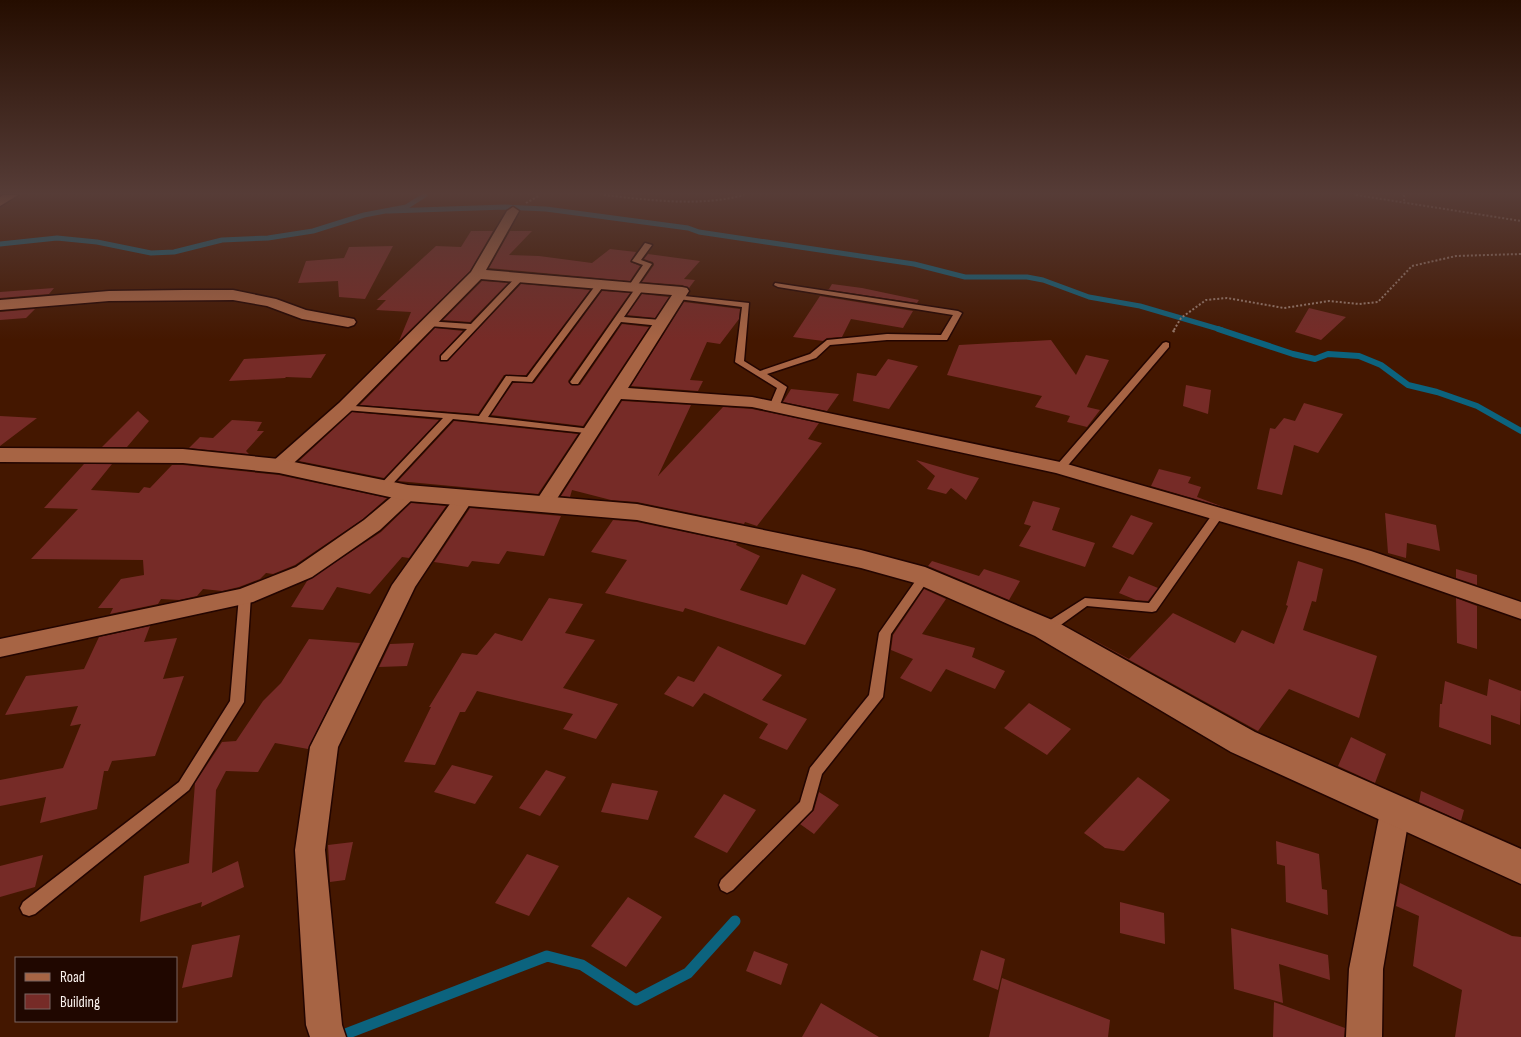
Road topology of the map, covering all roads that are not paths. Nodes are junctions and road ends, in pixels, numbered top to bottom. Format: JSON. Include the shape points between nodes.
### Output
{"nodes":[{"id":1,"x":494,"y":243,"type":"edge"},
{"id":2,"x":648,"y":245,"type":"dead end"},
{"id":3,"x":477,"y":274,"type":"junction"},
{"id":4,"x":520,"y":278,"type":"junction"},
{"id":5,"x":601,"y":284,"type":"junction"},
{"id":6,"x":778,"y":285,"type":"dead end"},
{"id":7,"x":636,"y":287,"type":"junction"},
{"id":8,"x":678,"y":297,"type":"junction"},
{"id":9,"x":22,"y":303,"type":"junction"},
{"id":10,"x":0,"y":305,"type":"edge"},
{"id":11,"x":0,"y":312,"type":"edge"},
{"id":12,"x":618,"y":319,"type":"junction"},
{"id":13,"x":348,"y":322,"type":"dead end"},
{"id":14,"x":429,"y":323,"type":"junction"},
{"id":15,"x":661,"y":324,"type":"junction"},
{"id":16,"x":473,"y":327,"type":"junction"},
{"id":17,"x":1166,"y":345,"type":"road end"},
{"id":18,"x":444,"y":358,"type":"dead end"},
{"id":19,"x":759,"y":374,"type":"junction"},
{"id":20,"x":575,"y":382,"type":"dead end"},
{"id":21,"x":616,"y":392,"type":"junction"},
{"id":22,"x":346,"y":407,"type":"junction"},
{"id":23,"x":774,"y":407,"type":"junction"},
{"id":24,"x":451,"y":416,"type":"junction"},
{"id":25,"x":481,"y":420,"type":"junction"},
{"id":26,"x":591,"y":432,"type":"junction"},
{"id":27,"x":0,"y":454,"type":"edge"},
{"id":28,"x":279,"y":466,"type":"junction"},
{"id":29,"x":1060,"y":468,"type":"junction"},
{"id":30,"x":395,"y":491,"type":"junction"},
{"id":31,"x":464,"y":498,"type":"junction"},
{"id":32,"x":544,"y":504,"type":"junction"},
{"id":33,"x":1218,"y":514,"type":"junction"},
{"id":34,"x":925,"y":576,"type":"junction"},
{"id":35,"x":245,"y":596,"type":"junction"},
{"id":36,"x":1521,"y":611,"type":"edge"},
{"id":37,"x":1046,"y":629,"type":"junction"},
{"id":38,"x":0,"y":648,"type":"edge"},
{"id":39,"x":1395,"y":812,"type":"junction"},
{"id":40,"x":1521,"y":867,"type":"edge"},
{"id":41,"x":727,"y":885,"type":"dead end"},
{"id":42,"x":29,"y":908,"type":"dead end"},
{"id":43,"x":326,"y":1031,"type":"edge"},
{"id":44,"x":1364,"y":1037,"type":"edge"}],
"edges":[{"from":1,"to":3,"type":"street"},
{"from":2,"to":7,"type":"lane","via":[[636,261],[648,264]]},
{"from":3,"to":4,"type":"street"},
{"from":3,"to":14,"type":"street"},
{"from":4,"to":5,"type":"street"},
{"from":4,"to":16,"type":"lane"},
{"from":5,"to":7,"type":"street"},
{"from":5,"to":25,"type":"lane","via":[[529,380],[509,378]]},
{"from":6,"to":19,"type":"lane","via":[[958,312],[944,338],[887,337],[827,343],[813,356]]},
{"from":7,"to":8,"type":"street","via":[[682,291]]},
{"from":7,"to":12,"type":"lane"},
{"from":8,"to":15,"type":"street"},
{"from":8,"to":19,"type":"lane","via":[[746,305],[739,362]]},
{"from":9,"to":10,"type":"street"},
{"from":9,"to":11,"type":"street"},
{"from":9,"to":13,"type":"street","via":[[184,294],[233,296],[271,302],[302,314]]},
{"from":12,"to":15,"type":"lane"},
{"from":12,"to":20,"type":"lane"},
{"from":14,"to":16,"type":"lane"},
{"from":14,"to":22,"type":"street"},
{"from":15,"to":21,"type":"street"},
{"from":16,"to":18,"type":"lane"},
{"from":17,"to":29,"type":"lane"},
{"from":19,"to":23,"type":"lane","via":[[782,388]]},
{"from":21,"to":23,"type":"street","via":[[752,402]]},
{"from":21,"to":26,"type":"street"},
{"from":22,"to":24,"type":"lane"},
{"from":22,"to":28,"type":"street"},
{"from":23,"to":29,"type":"street"},
{"from":24,"to":25,"type":"lane"},
{"from":24,"to":30,"type":"lane"},
{"from":25,"to":26,"type":"lane"},
{"from":26,"to":32,"type":"street"},
{"from":27,"to":28,"type":"street","via":[[183,456]]},
{"from":28,"to":30,"type":"street"},
{"from":29,"to":33,"type":"street"},
{"from":30,"to":31,"type":"street"},
{"from":30,"to":35,"type":"street","via":[[372,525],[304,572]]},
{"from":31,"to":32,"type":"street"},
{"from":31,"to":43,"type":"street","via":[[404,585],[324,747],[310,850]]},
{"from":32,"to":34,"type":"street","via":[[637,512],[861,559]]},
{"from":33,"to":36,"type":"street","via":[[1363,556]]},
{"from":33,"to":37,"type":"lane","via":[[1152,608],[1084,602]]},
{"from":34,"to":37,"type":"street"},
{"from":34,"to":41,"type":"lane","via":[[886,633],[876,697],[815,772],[807,805]]},
{"from":35,"to":38,"type":"street"},
{"from":35,"to":42,"type":"lane","via":[[237,702],[184,786]]},
{"from":37,"to":39,"type":"street","via":[[1243,742]]},
{"from":39,"to":40,"type":"street"},
{"from":39,"to":44,"type":"street","via":[[1366,969]]}]}
